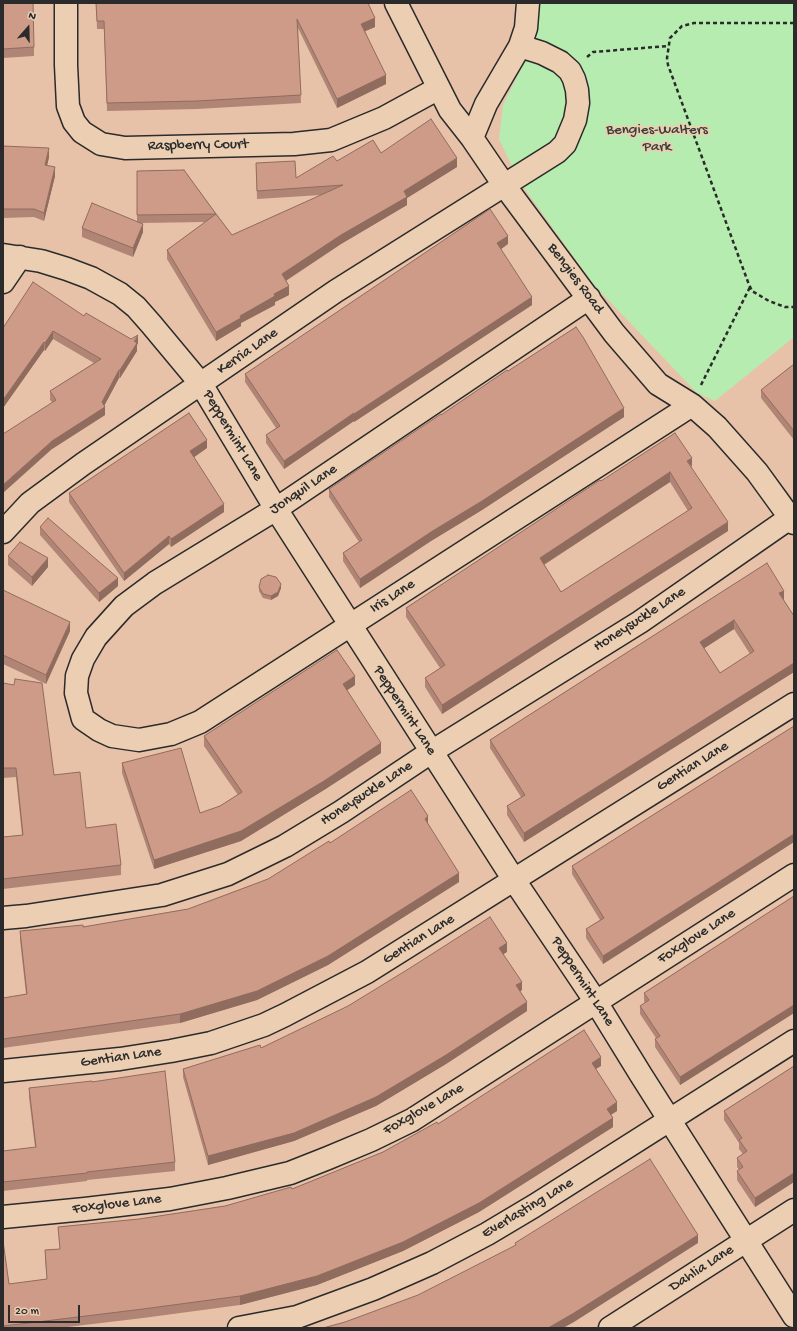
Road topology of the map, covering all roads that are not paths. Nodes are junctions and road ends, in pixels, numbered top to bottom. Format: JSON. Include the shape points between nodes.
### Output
{"nodes":[{"id":1,"x":66,"y":3,"type":"edge"},
{"id":2,"x":396,"y":3,"type":"edge"},
{"id":3,"x":528,"y":3,"type":"edge"},
{"id":4,"x":520,"y":46,"type":"junction"},
{"id":5,"x":439,"y":88,"type":"junction"},
{"id":6,"x":472,"y":138,"type":"junction"},
{"id":7,"x":504,"y":185,"type":"junction"},
{"id":8,"x":12,"y":256,"type":"edge"},
{"id":9,"x":3,"y":282,"type":"edge"},
{"id":10,"x":589,"y":298,"type":"junction"},
{"id":11,"x":201,"y":384,"type":"junction"},
{"id":12,"x":692,"y":405,"type":"junction"},
{"id":13,"x":276,"y":509,"type":"junction"},
{"id":14,"x":793,"y":518,"type":"edge"},
{"id":15,"x":3,"y":532,"type":"edge"},
{"id":16,"x":350,"y":625,"type":"junction"},
{"id":17,"x":794,"y":704,"type":"edge"},
{"id":18,"x":83,"y":719,"type":"joint"},
{"id":19,"x":431,"y":752,"type":"junction"},
{"id":20,"x":794,"y":875,"type":"edge"},
{"id":21,"x":514,"y":880,"type":"junction"},
{"id":22,"x":3,"y":918,"type":"edge"},
{"id":23,"x":596,"y":1002,"type":"junction"},
{"id":24,"x":794,"y":1041,"type":"edge"},
{"id":25,"x":3,"y":1071,"type":"edge"},
{"id":26,"x":670,"y":1119,"type":"junction"},
{"id":27,"x":794,"y":1210,"type":"edge"},
{"id":28,"x":3,"y":1217,"type":"edge"},
{"id":29,"x":746,"y":1240,"type":"junction"},
{"id":30,"x":794,"y":1316,"type":"edge"},
{"id":31,"x":239,"y":1328,"type":"edge"},
{"id":32,"x":610,"y":1328,"type":"edge"}],
"edges":[{"from":1,"to":5,"type":"street","name":"Raspberry Court","via":[[68,106],[74,122],[82,132],[101,144],[125,148],[294,144],[331,140],[384,118]]},
{"from":2,"to":5,"type":"street","name":"Bengies Road"},
{"from":3,"to":4,"type":"street","via":[[526,28]]},
{"from":4,"to":6,"type":"street","via":[[486,104]]},
{"from":4,"to":7,"type":"street","name":"Kerria Lane","via":[[560,62],[570,71],[577,90],[578,103],[575,120],[565,144],[557,152]]},
{"from":5,"to":6,"type":"street","name":"Bengies Road","via":[[450,110]]},
{"from":6,"to":7,"type":"street","name":"Bengies Road"},
{"from":7,"to":10,"type":"street","name":"Bengies Road"},
{"from":7,"to":11,"type":"street","name":"Kerria Lane","via":[[336,292]]},
{"from":8,"to":9,"type":"street"},
{"from":8,"to":11,"type":"street","name":"Peppermint Lane","via":[[66,269],[91,278],[120,294],[136,307]]},
{"from":10,"to":12,"type":"street","name":"Bengies Road","via":[[614,333],[658,384]]},
{"from":10,"to":13,"type":"street","name":"Jonquil Lane"},
{"from":11,"to":13,"type":"street","name":"Peppermint Lane"},
{"from":11,"to":15,"type":"street","name":"Kerria Lane","via":[[30,503]]},
{"from":12,"to":14,"type":"street","name":"Bengies Road","via":[[717,427]]},
{"from":12,"to":16,"type":"street","name":"Iris Lane"},
{"from":13,"to":16,"type":"street","name":"Peppermint Lane"},
{"from":13,"to":18,"type":"street","name":"Jonquil Lane","via":[[155,583],[124,606],[96,637],[83,659],[77,676],[76,693]]},
{"from":14,"to":19,"type":"street","name":"Honeysuckle Lane","via":[[640,622]]},
{"from":16,"to":18,"type":"street","name":"Iris Lane","via":[[200,722],[171,734],[139,740],[112,736]]},
{"from":16,"to":19,"type":"street","name":"Peppermint Lane"},
{"from":17,"to":21,"type":"street","name":"Gentian Lane"},
{"from":19,"to":21,"type":"street","name":"Peppermint Lane"},
{"from":19,"to":22,"type":"street","name":"Honeysuckle Lane","via":[[285,846],[228,874],[162,895]]},
{"from":20,"to":23,"type":"street","name":"Foxglove Lane"},
{"from":21,"to":23,"type":"street","name":"Peppermint Lane"},
{"from":21,"to":25,"type":"street","name":"Gentian Lane","via":[[367,972],[264,1025],[211,1043],[171,1051]]},
{"from":23,"to":26,"type":"street","name":"Peppermint Lane"},
{"from":23,"to":28,"type":"street","name":"Foxglove Lane","via":[[412,1120],[290,1173],[170,1199]]},
{"from":24,"to":26,"type":"street","name":"Everlasting Lane"},
{"from":26,"to":29,"type":"street","name":"Peppermint Lane"},
{"from":26,"to":31,"type":"street","name":"Everlasting Lane","via":[[534,1206],[432,1263],[373,1289],[297,1317]]},
{"from":27,"to":29,"type":"street","name":"Dahlia Lane"},
{"from":29,"to":30,"type":"street","name":"Peppermint Lane"},
{"from":29,"to":32,"type":"street","name":"Dahlia Lane"}]}
